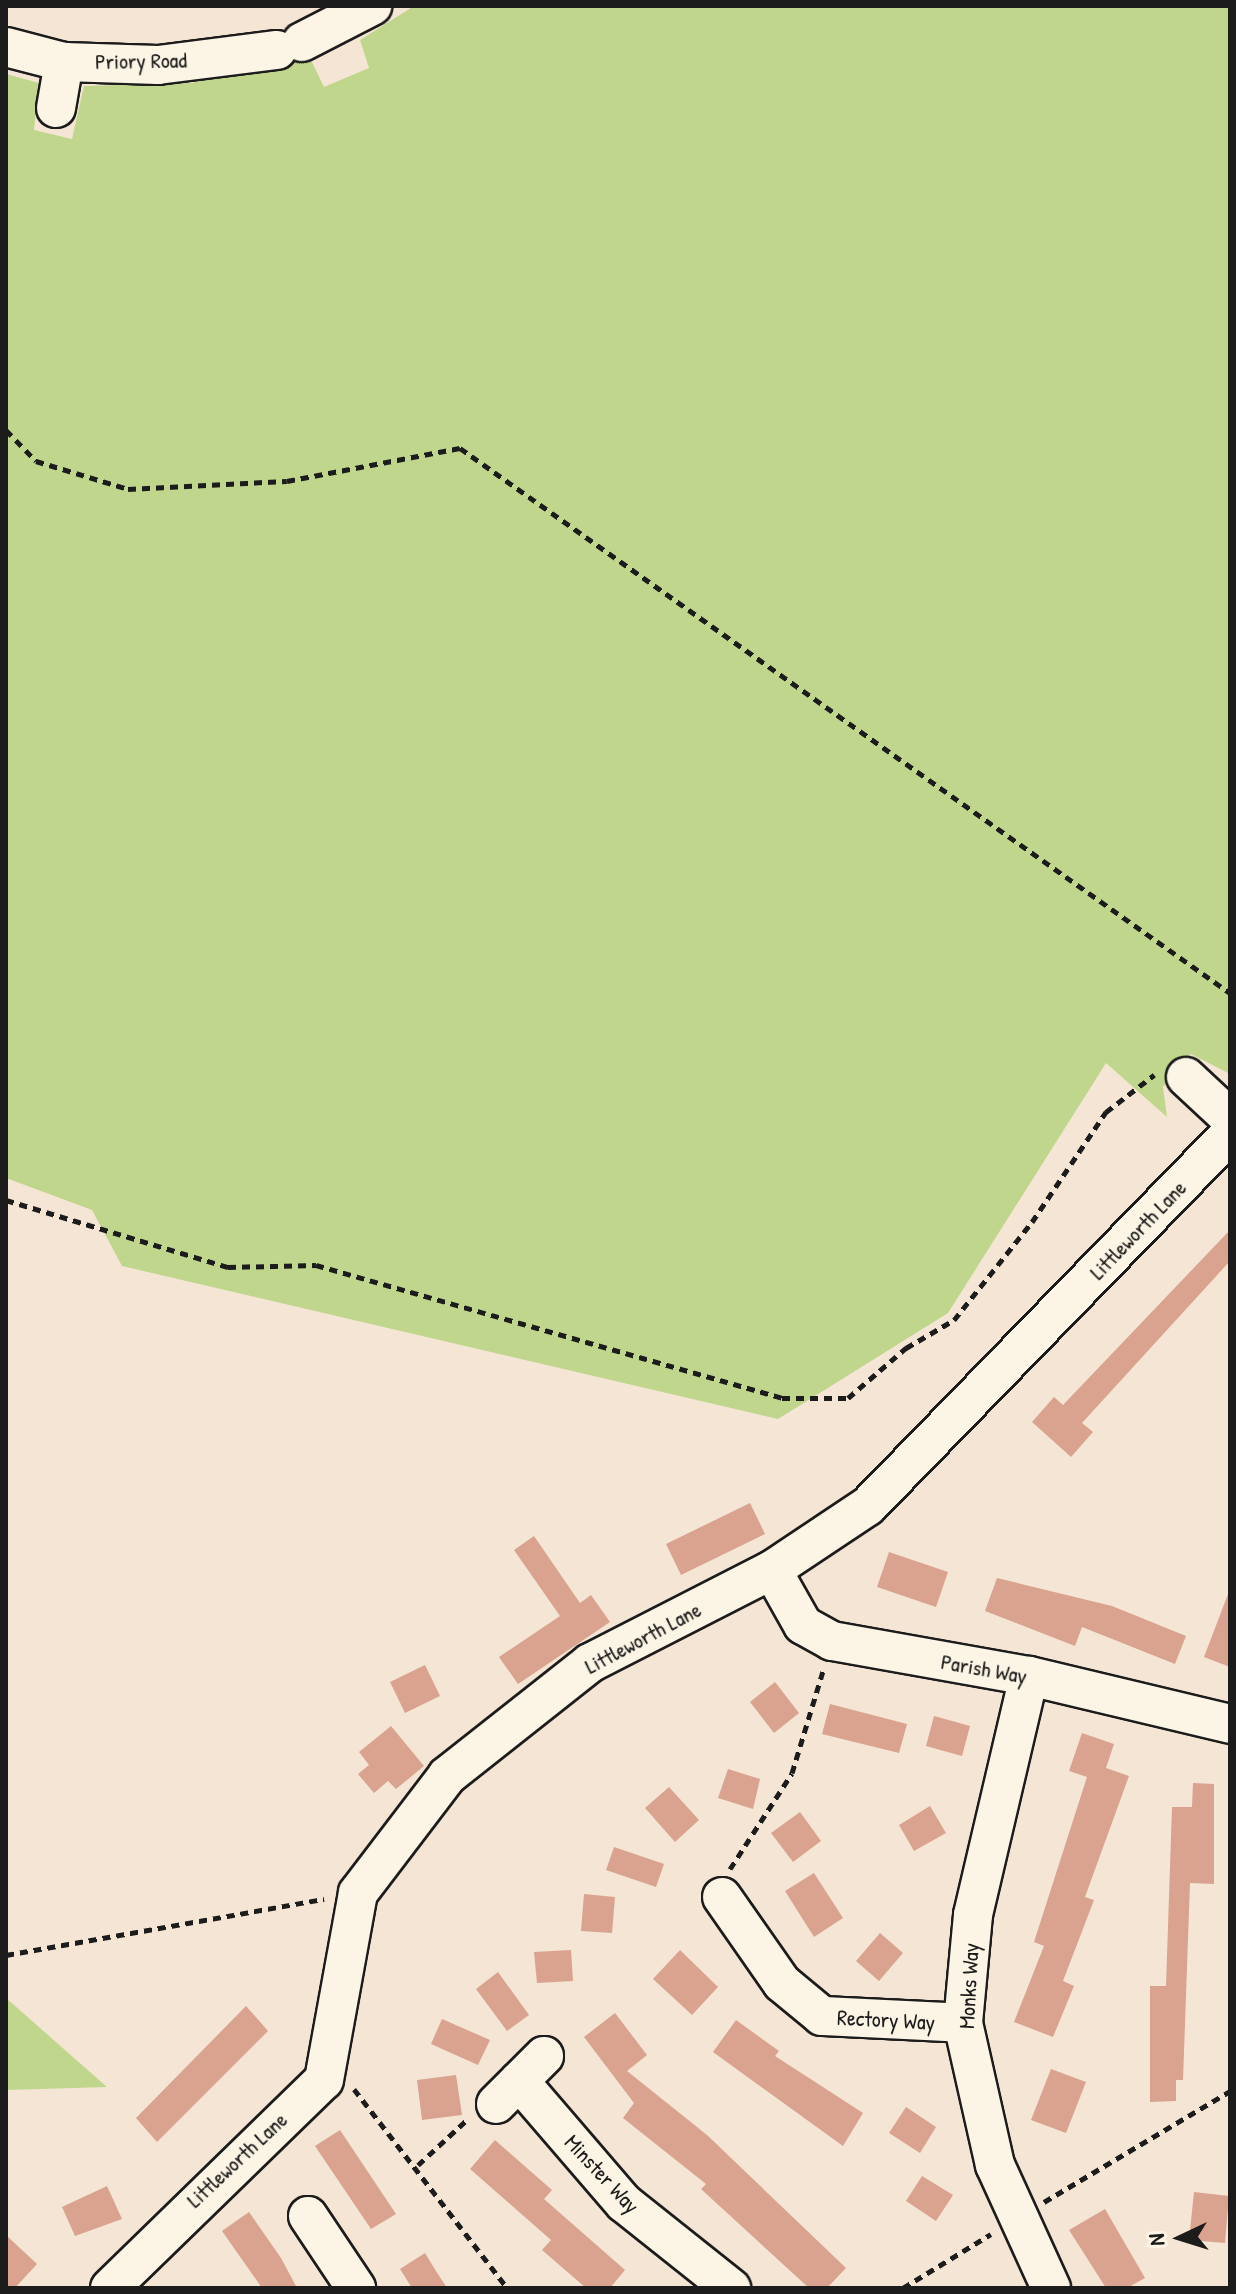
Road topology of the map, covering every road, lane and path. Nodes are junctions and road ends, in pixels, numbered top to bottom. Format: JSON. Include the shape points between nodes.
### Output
{"nodes":[{"id":1,"x":372,"y":6,"type":"edge"},
{"id":2,"x":6,"y":47,"type":"edge"},
{"id":3,"x":64,"y":62,"type":"junction"},
{"id":4,"x":56,"y":108,"type":"dead end"},
{"id":5,"x":6,"y":430,"type":"edge"},
{"id":6,"x":1230,"y":993,"type":"edge"},
{"id":7,"x":1186,"y":1077,"type":"joint"},
{"id":8,"x":1227,"y":1139,"type":"edge"},
{"id":9,"x":6,"y":1200,"type":"edge"},
{"id":10,"x":772,"y":1570,"type":"junction"},
{"id":11,"x":832,"y":1641,"type":"junction"},
{"id":12,"x":1029,"y":1676,"type":"junction"},
{"id":13,"x":1230,"y":1724,"type":"edge"},
{"id":14,"x":358,"y":1893,"type":"junction"},
{"id":15,"x":722,"y":1897,"type":"joint"},
{"id":16,"x":6,"y":1955,"type":"edge"},
{"id":17,"x":963,"y":2023,"type":"junction"},
{"id":18,"x":519,"y":2080,"type":"joint"},
{"id":19,"x":354,"y":2089,"type":"dead end"},
{"id":20,"x":1230,"y":2091,"type":"edge"},
{"id":21,"x":418,"y":2165,"type":"junction"},
{"id":22,"x":308,"y":2216,"type":"dead end"},
{"id":23,"x":1018,"y":2217,"type":"junction"},
{"id":24,"x":110,"y":2288,"type":"edge"},
{"id":25,"x":356,"y":2288,"type":"edge"},
{"id":26,"x":507,"y":2288,"type":"edge"},
{"id":27,"x":731,"y":2288,"type":"edge"},
{"id":28,"x":903,"y":2288,"type":"edge"},
{"id":29,"x":1051,"y":2288,"type":"edge"}],
"edges":[{"from":1,"to":3,"type":"street","name":"Priory Road","via":[[290,46],[158,65]]},
{"from":2,"to":3,"type":"street","name":"Priory Road"},
{"from":3,"to":4,"type":"street"},
{"from":5,"to":6,"type":"path","via":[[36,461],[128,489],[287,481],[460,448]]},
{"from":7,"to":8,"type":"street"},
{"from":7,"to":9,"type":"path","via":[[1143,1078],[1106,1112],[1032,1222],[954,1320],[906,1348],[848,1398],[782,1398],[316,1265],[228,1267]]},
{"from":8,"to":10,"type":"street","name":"Littleworth Lane","via":[[868,1506]]},
{"from":10,"to":11,"type":"street","name":"Parish Way","via":[[782,1599],[803,1625]]},
{"from":10,"to":14,"type":"street","name":"Littleworth Lane","via":[[590,1663],[447,1776]]},
{"from":11,"to":12,"type":"street","name":"Parish Way"},
{"from":11,"to":15,"type":"path","via":[[792,1773],[734,1856]]},
{"from":12,"to":13,"type":"street","name":"Parish Way"},
{"from":12,"to":17,"type":"street","name":"Monks Way","via":[[973,1915]]},
{"from":14,"to":16,"type":"path"},
{"from":14,"to":24,"type":"street","name":"Littleworth Lane","via":[[324,2080]]},
{"from":15,"to":17,"type":"street","name":"Rectory Way","via":[[782,1983],[822,2016]]},
{"from":17,"to":23,"type":"street","name":"Monks Way","via":[[995,2165]]},
{"from":18,"to":21,"type":"path","via":[[491,2098]]},
{"from":18,"to":27,"type":"street","name":"Minster Way","via":[[624,2203]]},
{"from":19,"to":21,"type":"path"},
{"from":20,"to":23,"type":"path"},
{"from":21,"to":26,"type":"path"},
{"from":22,"to":25,"type":"street"},
{"from":23,"to":28,"type":"path"},
{"from":23,"to":29,"type":"street","name":"Monks Way"}]}
